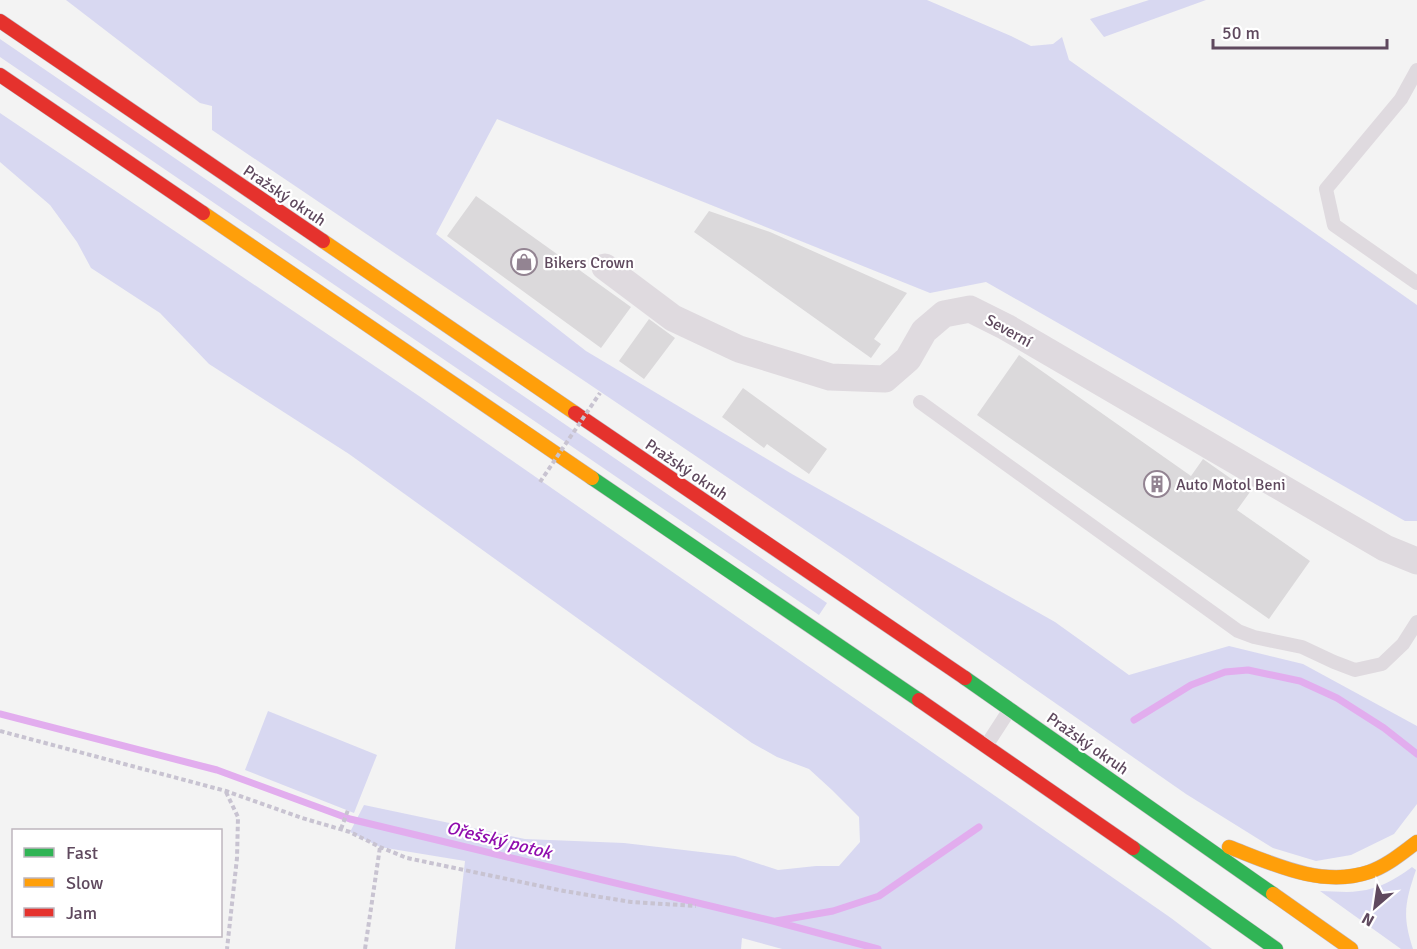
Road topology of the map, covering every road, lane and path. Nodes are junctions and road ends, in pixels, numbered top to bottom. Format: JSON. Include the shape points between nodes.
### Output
{"nodes":[{"id":1,"x":0,"y":21,"type":"edge"},
{"id":2,"x":1417,"y":70,"type":"edge"},
{"id":3,"x":0,"y":75,"type":"edge"},
{"id":4,"x":605,"y":267,"type":"dead end"},
{"id":5,"x":1417,"y":283,"type":"edge"},
{"id":6,"x":600,"y":393,"type":"dead end"},
{"id":7,"x":920,"y":402,"type":"dead end"},
{"id":8,"x":540,"y":482,"type":"dead end"},
{"id":9,"x":1417,"y":561,"type":"edge"},
{"id":10,"x":1417,"y":622,"type":"edge"},
{"id":11,"x":1010,"y":709,"type":"junction"},
{"id":12,"x":0,"y":731,"type":"edge"},
{"id":13,"x":986,"y":746,"type":"junction"},
{"id":14,"x":226,"y":791,"type":"junction"},
{"id":15,"x":348,"y":810,"type":"dead end"},
{"id":16,"x":341,"y":828,"type":"junction"},
{"id":17,"x":1185,"y":831,"type":"junction"},
{"id":18,"x":1417,"y":842,"type":"edge"},
{"id":19,"x":380,"y":847,"type":"junction"},
{"id":20,"x":696,"y":906,"type":"dead end"},
{"id":21,"x":227,"y":949,"type":"edge"},
{"id":22,"x":365,"y":949,"type":"edge"},
{"id":23,"x":1276,"y":949,"type":"edge"},
{"id":24,"x":1351,"y":949,"type":"edge"}],
"edges":[{"from":1,"to":11,"type":"highway","name":"Pražský okruh"},
{"from":2,"to":5,"type":"lane","via":[[1401,99],[1326,189],[1334,225]]},
{"from":3,"to":13,"type":"highway"},
{"from":4,"to":9,"type":"street","name":"Severní","via":[[673,318],[739,349],[830,377],[885,379],[908,359],[924,331],[944,314],[970,309],[1385,548]]},
{"from":6,"to":8,"type":"path","bridge":true},
{"from":7,"to":10,"type":"lane","via":[[1238,632],[1302,647],[1355,670],[1382,664]]},
{"from":11,"to":13,"type":"lane"},
{"from":11,"to":17,"type":"highway","name":"Pražský okruh"},
{"from":12,"to":14,"type":"path"},
{"from":13,"to":23,"type":"highway"},
{"from":14,"to":16,"type":"path"},
{"from":14,"to":21,"type":"path","via":[[238,817]]},
{"from":15,"to":16,"type":"path"},
{"from":16,"to":19,"type":"path"},
{"from":17,"to":18,"type":"highway","via":[[1293,871],[1325,877],[1354,876],[1378,869]]},
{"from":17,"to":24,"type":"highway","name":"Pražský okruh"},
{"from":19,"to":20,"type":"path","via":[[407,858],[564,891],[631,902]]},
{"from":19,"to":22,"type":"path"}]}
